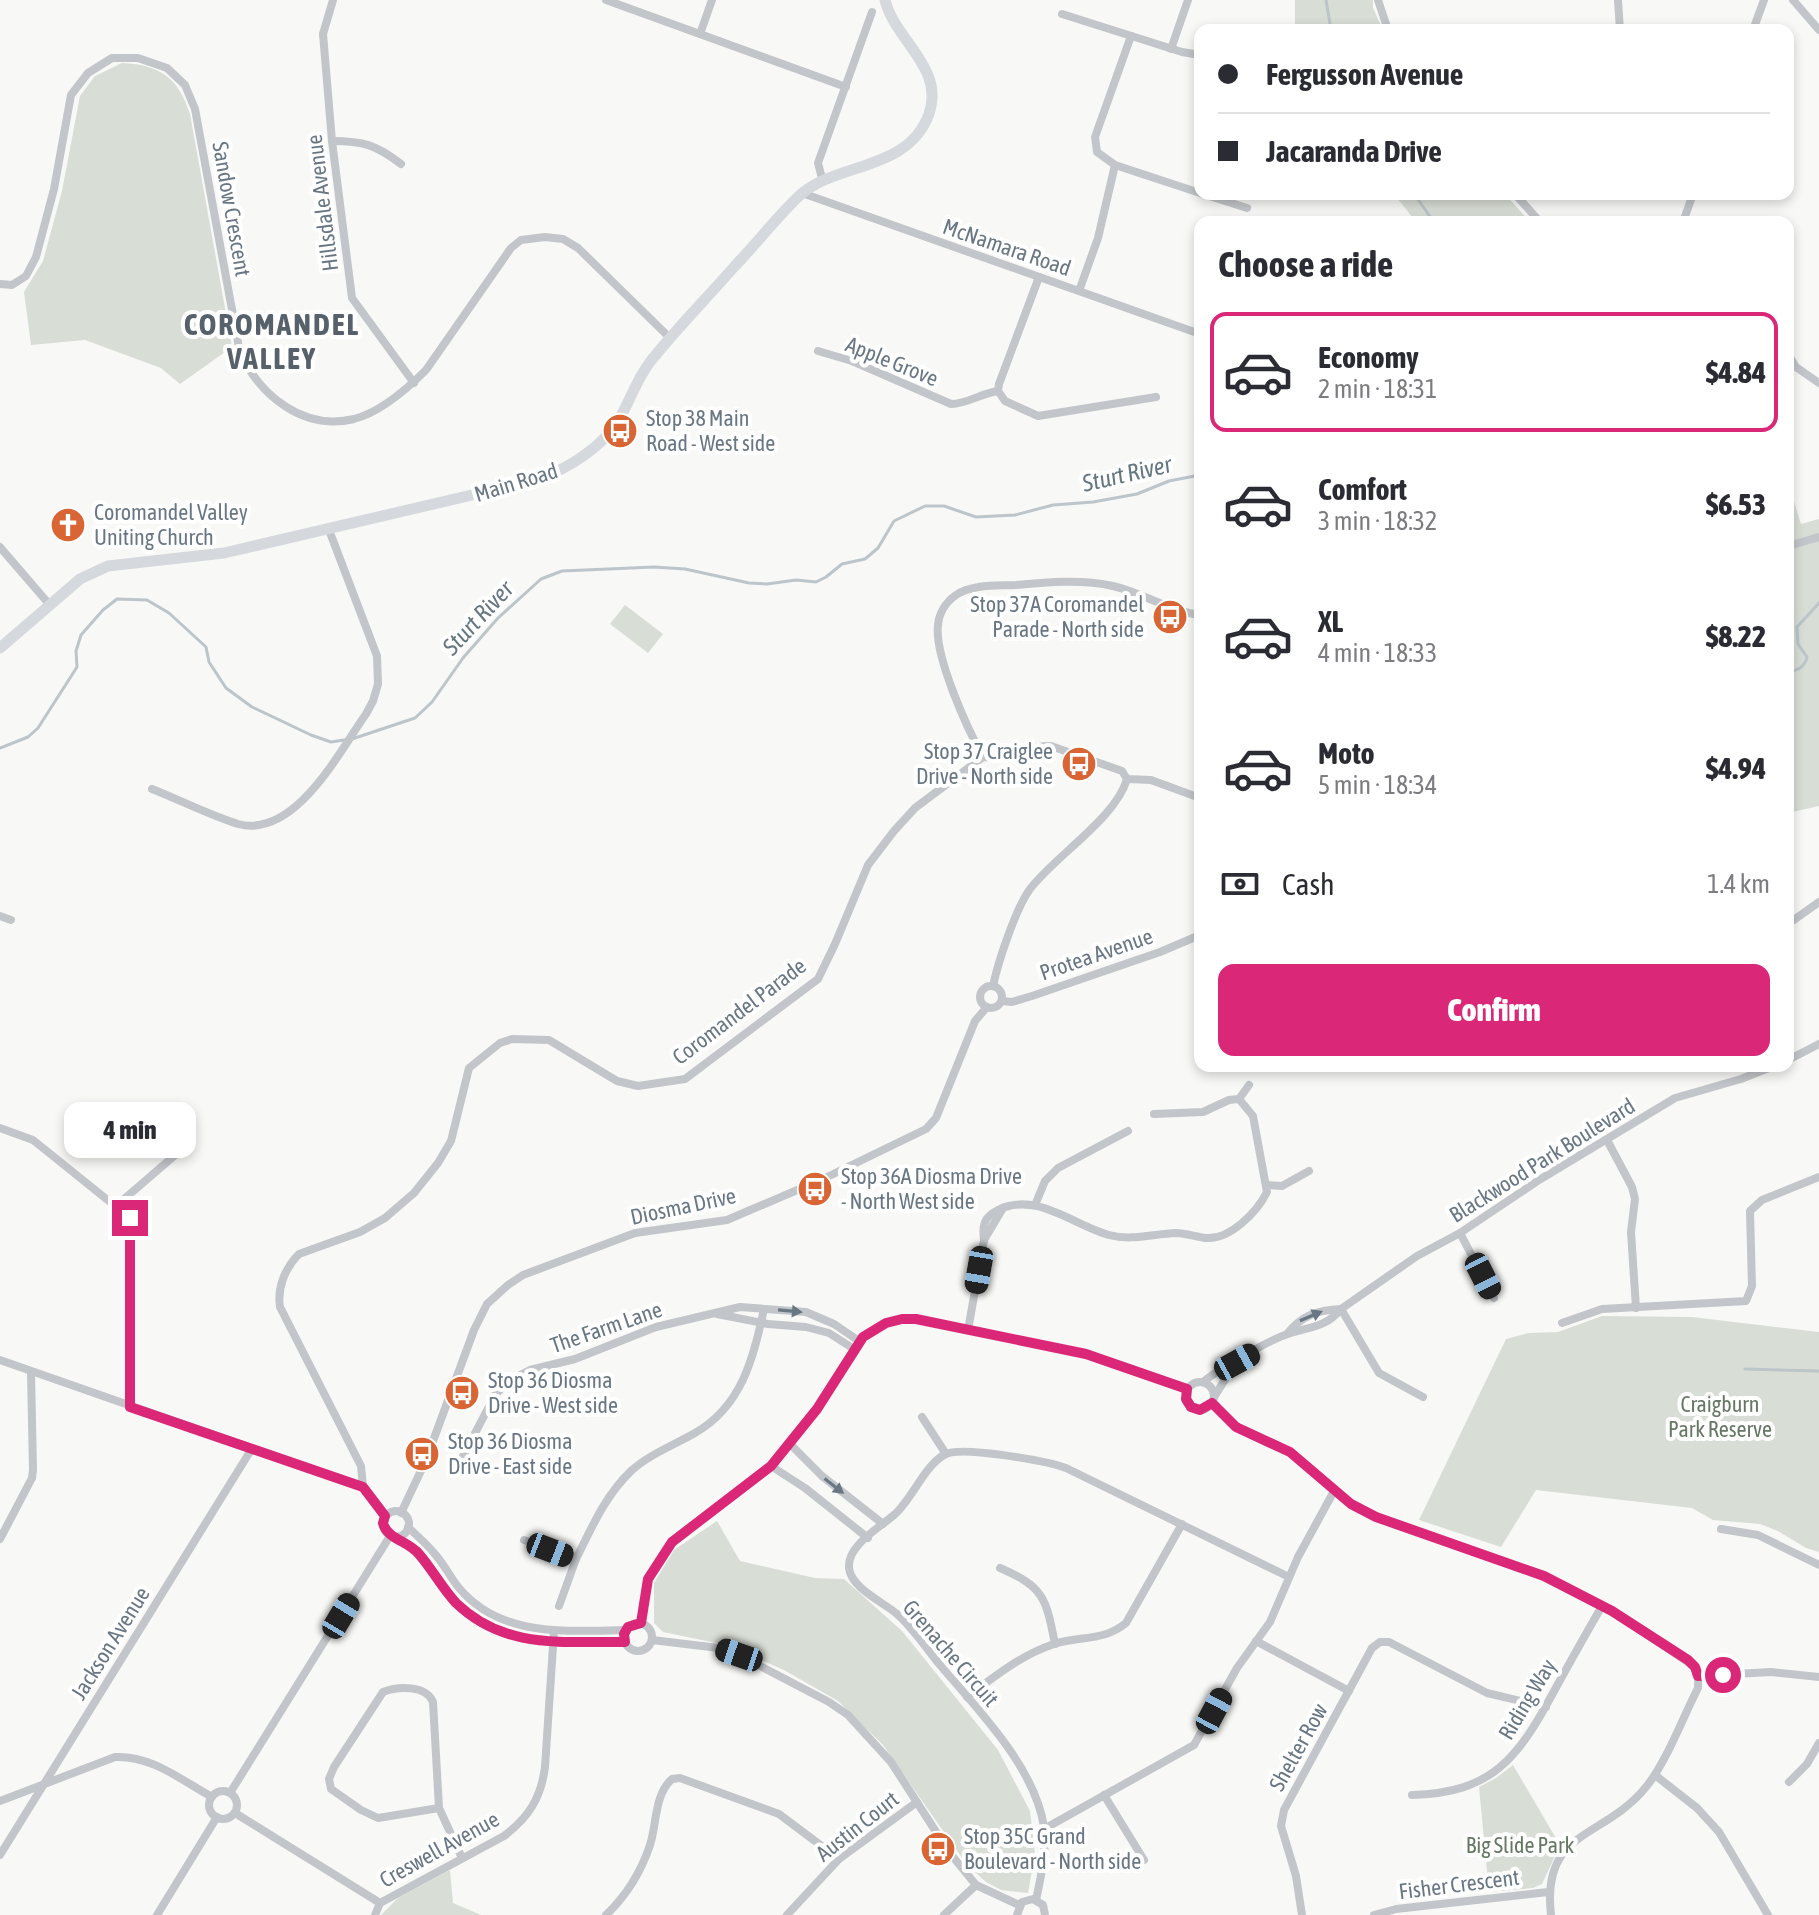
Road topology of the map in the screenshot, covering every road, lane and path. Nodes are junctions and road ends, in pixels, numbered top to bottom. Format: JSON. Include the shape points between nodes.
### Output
{"nodes":[{"id":1,"x":333,"y":0,"type":"edge"},
{"id":2,"x":606,"y":0,"type":"edge"},
{"id":3,"x":712,"y":0,"type":"edge"},
{"id":4,"x":885,"y":0,"type":"edge"},
{"id":5,"x":1188,"y":0,"type":"edge"},
{"id":6,"x":1378,"y":0,"type":"edge"},
{"id":7,"x":1618,"y":0,"type":"edge"},
{"id":8,"x":1764,"y":0,"type":"edge"},
{"id":9,"x":1793,"y":0,"type":"edge"},
{"id":10,"x":872,"y":12,"type":"dead end"},
{"id":11,"x":1062,"y":14,"type":"dead end"},
{"id":12,"x":1386,"y":24,"type":"edge"},
{"id":13,"x":1620,"y":24,"type":"edge"},
{"id":14,"x":1755,"y":24,"type":"edge"},
{"id":15,"x":1819,"y":30,"type":"edge"},
{"id":16,"x":700,"y":34,"type":"junction"},
{"id":17,"x":1131,"y":36,"type":"junction"},
{"id":18,"x":1171,"y":49,"type":"junction"},
{"id":19,"x":1194,"y":54,"type":"edge"},
{"id":20,"x":846,"y":87,"type":"junction"},
{"id":21,"x":332,"y":141,"type":"junction"},
{"id":22,"x":401,"y":164,"type":"dead end"},
{"id":23,"x":1115,"y":165,"type":"junction"},
{"id":24,"x":823,"y":182,"type":"junction"},
{"id":25,"x":1194,"y":192,"type":"edge"},
{"id":26,"x":802,"y":193,"type":"junction"},
{"id":27,"x":1221,"y":200,"type":"edge"},
{"id":28,"x":1520,"y":200,"type":"edge"},
{"id":29,"x":1247,"y":208,"type":"dead end"},
{"id":30,"x":1535,"y":216,"type":"edge"},
{"id":31,"x":1039,"y":277,"type":"junction"},
{"id":32,"x":0,"y":284,"type":"edge"},
{"id":33,"x":1079,"y":291,"type":"junction"},
{"id":34,"x":1194,"y":332,"type":"edge"},
{"id":35,"x":670,"y":338,"type":"junction"},
{"id":36,"x":818,"y":351,"type":"dead end"},
{"id":37,"x":1794,"y":364,"type":"edge"},
{"id":38,"x":414,"y":383,"type":"junction"},
{"id":39,"x":1819,"y":383,"type":"edge"},
{"id":40,"x":998,"y":391,"type":"junction"},
{"id":41,"x":1156,"y":397,"type":"dead end"},
{"id":42,"x":329,"y":530,"type":"junction"},
{"id":43,"x":1819,"y":537,"type":"edge"},
{"id":44,"x":1794,"y":544,"type":"edge"},
{"id":45,"x":0,"y":547,"type":"edge"},
{"id":46,"x":49,"y":604,"type":"junction"},
{"id":47,"x":1194,"y":614,"type":"edge"},
{"id":48,"x":0,"y":648,"type":"edge"},
{"id":49,"x":983,"y":757,"type":"junction"},
{"id":50,"x":1127,"y":779,"type":"junction"},
{"id":51,"x":152,"y":789,"type":"dead end"},
{"id":52,"x":1194,"y":796,"type":"edge"},
{"id":53,"x":1819,"y":902,"type":"edge"},
{"id":54,"x":0,"y":916,"type":"edge"},
{"id":55,"x":11,"y":920,"type":"dead end"},
{"id":56,"x":1794,"y":920,"type":"edge"},
{"id":57,"x":1194,"y":938,"type":"edge"},
{"id":58,"x":993,"y":986,"type":"junction"},
{"id":59,"x":1002,"y":1001,"type":"junction"},
{"id":60,"x":987,"y":1007,"type":"junction"},
{"id":61,"x":1819,"y":1044,"type":"edge"},
{"id":62,"x":1794,"y":1057,"type":"edge"},
{"id":63,"x":1759,"y":1072,"type":"edge"},
{"id":64,"x":1249,"y":1085,"type":"dead end"},
{"id":65,"x":1239,"y":1099,"type":"junction"},
{"id":66,"x":1154,"y":1114,"type":"dead end"},
{"id":67,"x":0,"y":1128,"type":"edge"},
{"id":68,"x":1128,"y":1131,"type":"dead end"},
{"id":69,"x":1607,"y":1140,"type":"junction"},
{"id":70,"x":181,"y":1150,"type":"dead end"},
{"id":71,"x":1309,"y":1171,"type":"dead end"},
{"id":72,"x":1819,"y":1177,"type":"edge"},
{"id":73,"x":1267,"y":1185,"type":"junction"},
{"id":74,"x":1035,"y":1205,"type":"junction"},
{"id":75,"x":116,"y":1206,"type":"junction"},
{"id":76,"x":1460,"y":1233,"type":"junction"},
{"id":77,"x":1494,"y":1298,"type":"dead end"},
{"id":78,"x":1636,"y":1308,"type":"junction"},
{"id":79,"x":764,"y":1309,"type":"junction"},
{"id":80,"x":1341,"y":1309,"type":"junction"},
{"id":81,"x":713,"y":1313,"type":"junction"},
{"id":82,"x":761,"y":1323,"type":"junction"},
{"id":83,"x":1562,"y":1323,"type":"dead end"},
{"id":84,"x":968,"y":1330,"type":"junction"},
{"id":85,"x":1287,"y":1334,"type":"junction"},
{"id":86,"x":856,"y":1345,"type":"junction"},
{"id":87,"x":0,"y":1360,"type":"edge"},
{"id":88,"x":1237,"y":1362,"type":"junction"},
{"id":89,"x":31,"y":1372,"type":"junction"},
{"id":90,"x":1203,"y":1382,"type":"junction"},
{"id":91,"x":1187,"y":1389,"type":"junction"},
{"id":92,"x":1423,"y":1397,"type":"dead end"},
{"id":93,"x":1213,"y":1400,"type":"junction"},
{"id":94,"x":130,"y":1407,"type":"junction"},
{"id":95,"x":922,"y":1417,"type":"dead end"},
{"id":96,"x":790,"y":1444,"type":"junction"},
{"id":97,"x":251,"y":1450,"type":"junction"},
{"id":98,"x":946,"y":1454,"type":"junction"},
{"id":99,"x":461,"y":1460,"type":"dead end"},
{"id":100,"x":771,"y":1466,"type":"junction"},
{"id":101,"x":363,"y":1487,"type":"junction"},
{"id":102,"x":1334,"y":1491,"type":"junction"},
{"id":103,"x":401,"y":1513,"type":"junction"},
{"id":104,"x":385,"y":1516,"type":"junction"},
{"id":105,"x":883,"y":1524,"type":"junction"},
{"id":106,"x":1182,"y":1524,"type":"junction"},
{"id":107,"x":408,"y":1527,"type":"junction"},
{"id":108,"x":1721,"y":1529,"type":"dead end"},
{"id":109,"x":393,"y":1536,"type":"junction"},
{"id":110,"x":868,"y":1538,"type":"junction"},
{"id":111,"x":0,"y":1539,"type":"edge"},
{"id":112,"x":524,"y":1540,"type":"dead end"},
{"id":113,"x":576,"y":1559,"type":"junction"},
{"id":114,"x":1819,"y":1565,"type":"edge"},
{"id":115,"x":1000,"y":1568,"type":"dead end"},
{"id":116,"x":1289,"y":1577,"type":"junction"},
{"id":117,"x":559,"y":1606,"type":"dead end"},
{"id":118,"x":1602,"y":1606,"type":"junction"},
{"id":119,"x":641,"y":1623,"type":"junction"},
{"id":120,"x":625,"y":1630,"type":"junction"},
{"id":121,"x":554,"y":1631,"type":"junction"},
{"id":122,"x":652,"y":1640,"type":"junction"},
{"id":123,"x":1256,"y":1641,"type":"junction"},
{"id":124,"x":554,"y":1642,"type":"junction"},
{"id":125,"x":625,"y":1642,"type":"junction"},
{"id":126,"x":1055,"y":1644,"type":"junction"},
{"id":127,"x":1698,"y":1676,"type":"junction"},
{"id":128,"x":1819,"y":1677,"type":"edge"},
{"id":129,"x":1349,"y":1691,"type":"junction"},
{"id":130,"x":967,"y":1697,"type":"junction"},
{"id":131,"x":1546,"y":1707,"type":"junction"},
{"id":132,"x":1819,"y":1743,"type":"edge"},
{"id":133,"x":1655,"y":1775,"type":"junction"},
{"id":134,"x":1789,"y":1782,"type":"dead end"},
{"id":135,"x":44,"y":1784,"type":"junction"},
{"id":136,"x":230,"y":1793,"type":"junction"},
{"id":137,"x":1104,"y":1795,"type":"junction"},
{"id":138,"x":1412,"y":1795,"type":"dead end"},
{"id":139,"x":212,"y":1797,"type":"junction"},
{"id":140,"x":0,"y":1801,"type":"edge"},
{"id":141,"x":917,"y":1802,"type":"junction"},
{"id":142,"x":439,"y":1808,"type":"junction"},
{"id":143,"x":235,"y":1813,"type":"junction"},
{"id":144,"x":217,"y":1817,"type":"junction"},
{"id":145,"x":1044,"y":1829,"type":"junction"},
{"id":146,"x":0,"y":1855,"type":"edge"},
{"id":147,"x":462,"y":1858,"type":"junction"},
{"id":148,"x":839,"y":1859,"type":"junction"},
{"id":149,"x":1144,"y":1860,"type":"dead end"},
{"id":150,"x":976,"y":1885,"type":"junction"},
{"id":151,"x":1548,"y":1892,"type":"junction"},
{"id":152,"x":1036,"y":1900,"type":"junction"},
{"id":153,"x":380,"y":1903,"type":"junction"},
{"id":154,"x":1018,"y":1910,"type":"edge"},
{"id":155,"x":157,"y":1915,"type":"edge"},
{"id":156,"x":375,"y":1915,"type":"edge"},
{"id":157,"x":606,"y":1915,"type":"edge"},
{"id":158,"x":787,"y":1915,"type":"edge"},
{"id":159,"x":944,"y":1915,"type":"edge"},
{"id":160,"x":1045,"y":1915,"type":"edge"},
{"id":161,"x":1302,"y":1915,"type":"edge"},
{"id":162,"x":1374,"y":1915,"type":"edge"},
{"id":163,"x":1551,"y":1915,"type":"edge"},
{"id":164,"x":1768,"y":1915,"type":"edge"}],
"edges":[{"from":1,"to":21,"type":"street","name":"Hillsdale Avenue","via":[[323,34]]},
{"from":2,"to":16,"type":"street"},
{"from":3,"to":16,"type":"street"},
{"from":4,"to":24,"type":"main road","name":"Main Road","via":[[928,73],[929,114],[910,142],[894,154]]},
{"from":5,"to":18,"type":"street"},
{"from":6,"to":12,"type":"street"},
{"from":7,"to":13,"type":"street"},
{"from":8,"to":14,"type":"street"},
{"from":9,"to":15,"type":"street"},
{"from":10,"to":20,"type":"street"},
{"from":11,"to":17,"type":"street"},
{"from":16,"to":20,"type":"street"},
{"from":17,"to":18,"type":"street"},
{"from":17,"to":23,"type":"street","via":[[1095,137],[1097,152]]},
{"from":18,"to":19,"type":"street"},
{"from":20,"to":24,"type":"street","via":[[818,163]]},
{"from":21,"to":22,"type":"street","via":[[377,146]]},
{"from":21,"to":38,"type":"street","name":"Hillsdale Avenue","via":[[352,298]]},
{"from":23,"to":25,"type":"street"},
{"from":23,"to":33,"type":"street"},
{"from":24,"to":26,"type":"main road","name":"Main Road"},
{"from":26,"to":31,"type":"street","name":"McNamara Road"},
{"from":26,"to":35,"type":"main road","name":"Main Road"},
{"from":27,"to":29,"type":"street"},
{"from":28,"to":30,"type":"street"},
{"from":31,"to":33,"type":"street","name":"McNamara Road"},
{"from":31,"to":40,"type":"street"},
{"from":32,"to":38,"type":"street","name":"Sandow Crescent","via":[[12,285],[26,276],[36,257],[71,95],[88,73],[112,58],[138,58],[167,68],[185,85],[195,109],[240,353],[252,377],[290,411],[320,421],[353,419]]},
{"from":33,"to":34,"type":"street","name":"McNamara Road"},
{"from":35,"to":38,"type":"street","name":"Sandow Crescent","via":[[578,248],[563,239],[521,240],[503,257]]},
{"from":35,"to":42,"type":"main road","name":"Main Road","via":[[639,378],[616,426],[552,474]]},
{"from":36,"to":40,"type":"street","name":"Apple Grove","via":[[951,404]]},
{"from":37,"to":39,"type":"street"},
{"from":40,"to":41,"type":"street","via":[[1005,401],[1038,416]]},
{"from":42,"to":46,"type":"main road","name":"Main Road","via":[[224,553],[108,566],[80,579]]},
{"from":42,"to":51,"type":"street","via":[[379,668],[373,701],[350,736],[299,805],[275,822],[240,824]]},
{"from":43,"to":44,"type":"street"},
{"from":45,"to":46,"type":"street"},
{"from":46,"to":48,"type":"main road","name":"Main Road"},
{"from":47,"to":49,"type":"street","via":[[1093,583],[1043,582],[957,594],[941,612],[938,638],[968,730]]},
{"from":49,"to":50,"type":"street","via":[[996,759],[1051,746],[1122,771]]},
{"from":49,"to":101,"type":"street","name":"Coromandel Parade","via":[[915,808],[876,854],[818,979],[685,1079],[638,1086],[617,1081],[549,1040],[500,1043],[469,1068],[451,1141],[414,1193],[360,1232],[294,1259],[279,1289],[280,1307],[361,1466]]},
{"from":50,"to":52,"type":"street","via":[[1151,780]]},
{"from":50,"to":58,"type":"street","via":[[1115,803],[1027,893]]},
{"from":53,"to":56,"type":"street"},
{"from":54,"to":55,"type":"street"},
{"from":57,"to":59,"type":"street","name":"Protea Avenue","via":[[1032,996]]},
{"from":58,"to":59,"type":"street"},
{"from":58,"to":60,"type":"street","via":[[980,995]]},
{"from":59,"to":60,"type":"street"},
{"from":60,"to":103,"type":"street","name":"Diosma Drive","via":[[975,1021],[936,1118],[926,1129],[727,1220],[635,1233],[508,1285],[487,1304],[474,1330]]},
{"from":61,"to":62,"type":"street"},
{"from":63,"to":69,"type":"street","name":"Blackwood Park Boulevard","via":[[1675,1098]]},
{"from":64,"to":65,"type":"street"},
{"from":65,"to":66,"type":"street","via":[[1203,1112]]},
{"from":65,"to":73,"type":"street","via":[[1253,1116]]},
{"from":67,"to":75,"type":"street","via":[[33,1140]]},
{"from":68,"to":74,"type":"street","via":[[1058,1168],[1045,1181]]},
{"from":69,"to":76,"type":"street","name":"Blackwood Park Boulevard"},
{"from":69,"to":78,"type":"street","via":[[1635,1199],[1631,1232]]},
{"from":70,"to":75,"type":"street"},
{"from":71,"to":73,"type":"street","via":[[1282,1186]]},
{"from":72,"to":78,"type":"street","via":[[1762,1200],[1750,1211],[1752,1286],[1746,1301]]},
{"from":73,"to":74,"type":"street","via":[[1264,1199],[1223,1238],[1108,1235]]},
{"from":74,"to":84,"type":"street","via":[[1004,1207],[982,1226]]},
{"from":75,"to":94,"type":"street","via":[[130,1218]]},
{"from":76,"to":77,"type":"street"},
{"from":76,"to":80,"type":"street","name":"Blackwood Park Boulevard"},
{"from":78,"to":83,"type":"street","via":[[1602,1309]]},
{"from":79,"to":81,"type":"street","name":"The Farm Lane"},
{"from":79,"to":82,"type":"street"},
{"from":79,"to":86,"type":"street","name":"The Farm Lane","one_way":true,"via":[[820,1317]]},
{"from":80,"to":85,"type":"street","name":"Blackwood Park Boulevard","via":[[1333,1320]]},
{"from":85,"to":80,"type":"street","name":"Blackwood Park Boulevard","one_way":true,"via":[[1307,1315]]},
{"from":80,"to":92,"type":"street","via":[[1379,1373]]},
{"from":81,"to":82,"type":"street","name":"The Farm Lane"},
{"from":81,"to":99,"type":"street","name":"The Farm Lane","via":[[656,1327],[509,1381],[495,1395]]},
{"from":82,"to":86,"type":"street","name":"The Farm Lane","via":[[806,1327]]},
{"from":82,"to":113,"type":"street","via":[[752,1362],[730,1404],[697,1432],[634,1468],[603,1504]]},
{"from":84,"to":86,"type":"street","via":[[902,1319],[872,1329]]},
{"from":84,"to":91,"type":"street","via":[[1106,1360]]},
{"from":85,"to":88,"type":"street","name":"Blackwood Park Boulevard"},
{"from":86,"to":96,"type":"street"},
{"from":87,"to":89,"type":"street"},
{"from":88,"to":90,"type":"street","name":"Blackwood Park Boulevard"},
{"from":88,"to":93,"type":"street","name":"Blackwood Park Boulevard"},
{"from":89,"to":94,"type":"street"},
{"from":89,"to":111,"type":"street","via":[[32,1478]]},
{"from":90,"to":91,"type":"street"},
{"from":90,"to":93,"type":"street","via":[[1211,1388]]},
{"from":91,"to":93,"type":"street","via":[[1191,1407],[1200,1410]]},
{"from":93,"to":102,"type":"street","via":[[1236,1427],[1290,1452]]},
{"from":94,"to":97,"type":"street"},
{"from":95,"to":98,"type":"street"},
{"from":96,"to":100,"type":"street"},
{"from":96,"to":105,"type":"street","one_way":true},
{"from":97,"to":101,"type":"street"},
{"from":97,"to":135,"type":"street","name":"Jackson Avenue"},
{"from":98,"to":105,"type":"street","name":"Grenache Circuit"},
{"from":98,"to":106,"type":"street","via":[[1050,1462]]},
{"from":100,"to":110,"type":"street"},
{"from":100,"to":119,"type":"street","via":[[672,1542],[648,1579]]},
{"from":101,"to":104,"type":"street","name":"Coromandel Parade"},
{"from":102,"to":116,"type":"street"},
{"from":102,"to":118,"type":"street","via":[[1376,1517],[1544,1576]]},
{"from":103,"to":104,"type":"street"},
{"from":103,"to":107,"type":"street"},
{"from":104,"to":109,"type":"street","via":[[383,1527]]},
{"from":105,"to":110,"type":"street","name":"Grenache Circuit"},
{"from":106,"to":116,"type":"street"},
{"from":106,"to":126,"type":"street","via":[[1126,1623],[1105,1636]]},
{"from":107,"to":109,"type":"street"},
{"from":107,"to":121,"type":"street","via":[[483,1610],[502,1621]]},
{"from":108,"to":114,"type":"street","via":[[1758,1535]]},
{"from":109,"to":124,"type":"street","via":[[414,1548],[454,1601],[481,1624],[506,1635]]},
{"from":109,"to":136,"type":"street"},
{"from":110,"to":130,"type":"street","name":"Grenache Circuit","via":[[852,1553],[853,1577],[899,1616]]},
{"from":112,"to":113,"type":"street"},
{"from":113,"to":117,"type":"street"},
{"from":115,"to":126,"type":"street","via":[[1030,1581],[1048,1609]]},
{"from":116,"to":123,"type":"street"},
{"from":118,"to":127,"type":"street","via":[[1688,1660]]},
{"from":118,"to":131,"type":"street","name":"Riding Way"},
{"from":119,"to":120,"type":"street"},
{"from":119,"to":122,"type":"street","via":[[651,1631]]},
{"from":120,"to":121,"type":"street"},
{"from":120,"to":125,"type":"street"},
{"from":121,"to":124,"type":"street","name":"Creswell Avenue"},
{"from":122,"to":125,"type":"street","via":[[640,1651]]},
{"from":122,"to":141,"type":"street","via":[[739,1655],[829,1702],[875,1742]]},
{"from":123,"to":129,"type":"street","name":"Shelter Row"},
{"from":123,"to":137,"type":"street","via":[[1194,1745]]},
{"from":124,"to":125,"type":"street"},
{"from":124,"to":147,"type":"street","name":"Creswell Avenue","via":[[542,1788],[521,1823]]},
{"from":126,"to":130,"type":"street","via":[[1024,1656]]},
{"from":127,"to":128,"type":"street","via":[[1771,1672]]},
{"from":127,"to":133,"type":"street","via":[[1698,1688]]},
{"from":129,"to":131,"type":"street","name":"Shelter Row","via":[[1372,1648],[1389,1642],[1487,1693]]},
{"from":129,"to":161,"type":"street","name":"Shelter Row","via":[[1284,1810],[1281,1826]]},
{"from":130,"to":145,"type":"street","name":"Grenache Circuit","via":[[1027,1778]]},
{"from":131,"to":138,"type":"street","name":"Riding Way","via":[[1530,1736],[1501,1768],[1462,1789]]},
{"from":132,"to":134,"type":"street"},
{"from":133,"to":151,"type":"street","via":[[1628,1808],[1564,1850]]},
{"from":133,"to":164,"type":"street","via":[[1719,1832]]},
{"from":135,"to":139,"type":"street","via":[[130,1756],[145,1759]]},
{"from":135,"to":140,"type":"street"},
{"from":135,"to":146,"type":"street","name":"Jackson Avenue"},
{"from":136,"to":139,"type":"street"},
{"from":136,"to":143,"type":"street","via":[[237,1804]]},
{"from":137,"to":145,"type":"street"},
{"from":137,"to":149,"type":"street"},
{"from":139,"to":144,"type":"street","via":[[209,1806]]},
{"from":141,"to":148,"type":"street","name":"Austin Court"},
{"from":141,"to":150,"type":"street"},
{"from":142,"to":142,"type":"street","via":[[430,1695],[421,1690],[383,1692],[334,1767],[331,1789],[378,1818]]},
{"from":142,"to":147,"type":"street"},
{"from":143,"to":144,"type":"street"},
{"from":143,"to":153,"type":"street"},
{"from":144,"to":155,"type":"street"},
{"from":145,"to":152,"type":"street","name":"Grenache Circuit"},
{"from":147,"to":153,"type":"street","name":"Creswell Avenue"},
{"from":148,"to":157,"type":"street","via":[[779,1814],[672,1779],[662,1790],[651,1843],[631,1887]]},
{"from":148,"to":158,"type":"street","name":"Austin Court"},
{"from":150,"to":154,"type":"street"},
{"from":150,"to":159,"type":"street"},
{"from":151,"to":162,"type":"street","name":"Fisher Crescent"},
{"from":151,"to":163,"type":"street"},
{"from":152,"to":154,"type":"street","via":[[1029,1899]]},
{"from":152,"to":160,"type":"street"},
{"from":153,"to":156,"type":"street","name":"Creswell Avenue"}]}
